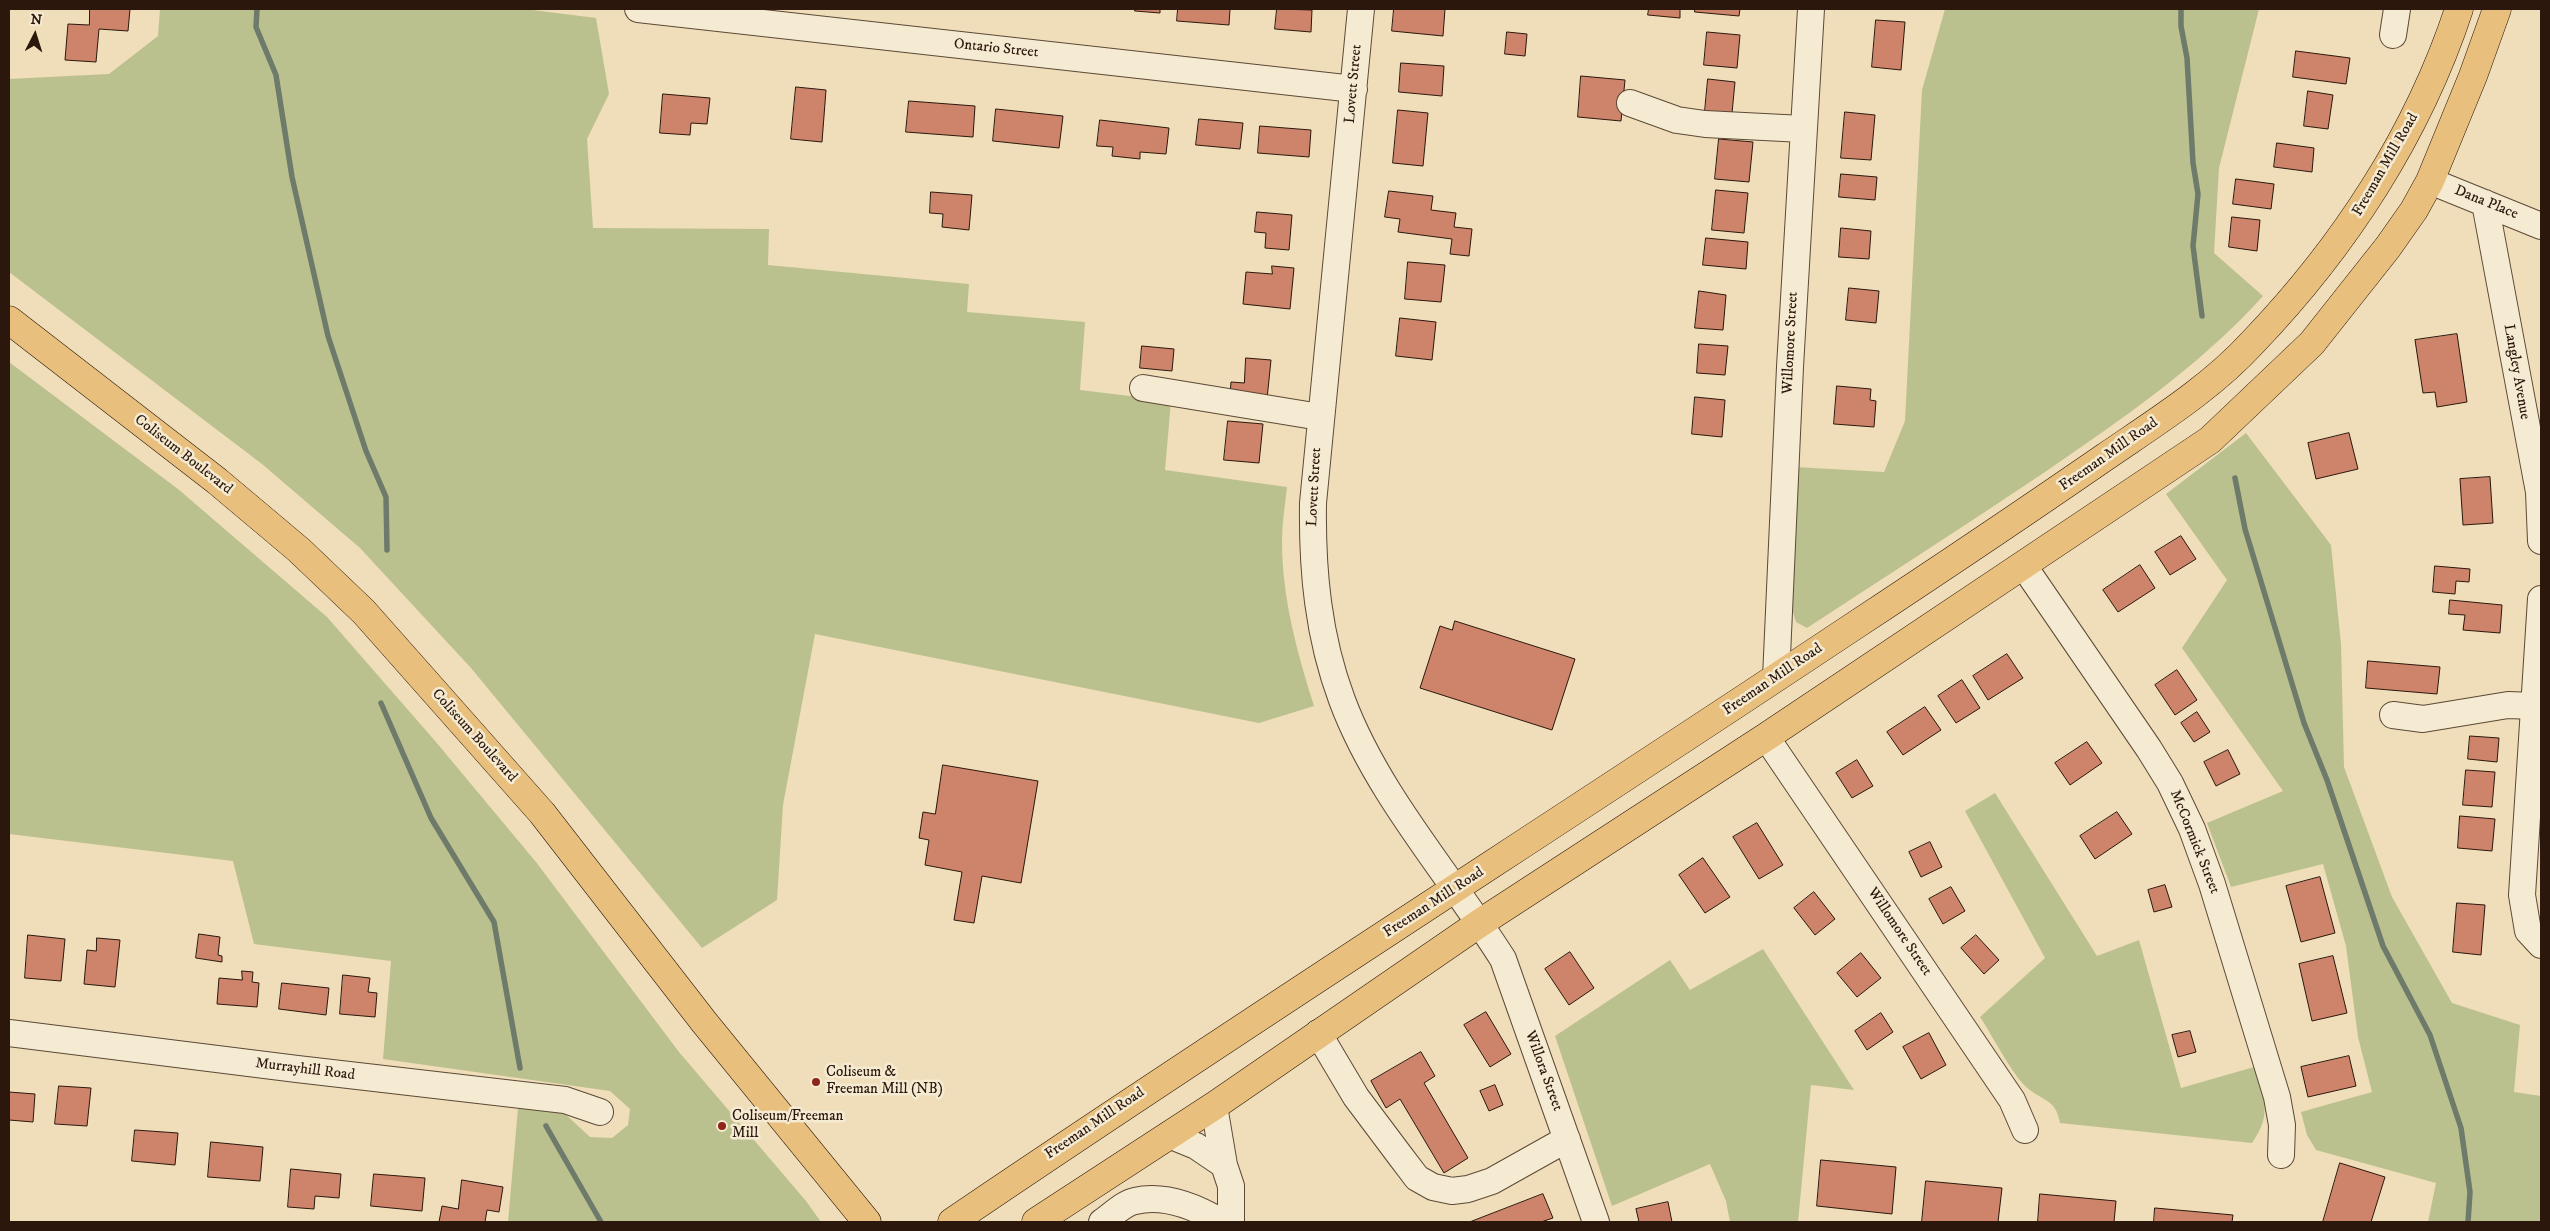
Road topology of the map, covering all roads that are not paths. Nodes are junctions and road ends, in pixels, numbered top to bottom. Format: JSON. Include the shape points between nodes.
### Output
{"nodes":[{"id":1,"x":638,"y":9,"type":"edge"},
{"id":2,"x":1361,"y":9,"type":"edge"},
{"id":3,"x":1811,"y":9,"type":"edge"},
{"id":4,"x":2396,"y":9,"type":"edge"},
{"id":5,"x":2459,"y":9,"type":"edge"},
{"id":6,"x":2497,"y":9,"type":"edge"},
{"id":7,"x":2393,"y":35,"type":"dead end"},
{"id":8,"x":1354,"y":89,"type":"junction"},
{"id":9,"x":1630,"y":103,"type":"dead end"},
{"id":10,"x":1803,"y":129,"type":"junction"},
{"id":11,"x":2430,"y":181,"type":"junction"},
{"id":12,"x":2485,"y":203,"type":"junction"},
{"id":13,"x":2541,"y":226,"type":"edge"},
{"id":14,"x":9,"y":320,"type":"edge"},
{"id":15,"x":1143,"y":388,"type":"dead end"},
{"id":16,"x":1320,"y":417,"type":"junction"},
{"id":17,"x":2541,"y":541,"type":"edge"},
{"id":18,"x":2023,"y":566,"type":"junction"},
{"id":19,"x":2541,"y":599,"type":"edge"},
{"id":20,"x":1776,"y":678,"type":"junction"},
{"id":21,"x":2534,"y":706,"type":"junction"},
{"id":22,"x":2393,"y":715,"type":"dead end"},
{"id":23,"x":1766,"y":737,"type":"junction"},
{"id":24,"x":1455,"y":889,"type":"junction"},
{"id":25,"x":1480,"y":923,"type":"junction"},
{"id":26,"x":2541,"y":945,"type":"edge"},
{"id":27,"x":9,"y":1033,"type":"edge"},
{"id":28,"x":1318,"y":1033,"type":"junction"},
{"id":29,"x":1214,"y":1106,"type":"junction"},
{"id":30,"x":600,"y":1112,"type":"dead end"},
{"id":31,"x":2025,"y":1130,"type":"dead end"},
{"id":32,"x":1169,"y":1135,"type":"junction"},
{"id":33,"x":1567,"y":1139,"type":"junction"},
{"id":34,"x":2280,"y":1155,"type":"dead end"},
{"id":35,"x":1224,"y":1165,"type":"junction"},
{"id":36,"x":867,"y":1222,"type":"edge"},
{"id":37,"x":952,"y":1222,"type":"edge"},
{"id":38,"x":1036,"y":1222,"type":"edge"},
{"id":39,"x":1102,"y":1222,"type":"edge"},
{"id":40,"x":1221,"y":1222,"type":"edge"},
{"id":41,"x":1231,"y":1222,"type":"edge"},
{"id":42,"x":1596,"y":1222,"type":"edge"}],
"edges":[{"from":1,"to":8,"type":"street","name":"Ontario Street"},
{"from":2,"to":8,"type":"street","name":"Lovett Street"},
{"from":3,"to":10,"type":"street","name":"Willomore Street"},
{"from":4,"to":7,"type":"street"},
{"from":5,"to":20,"type":"main road","name":"Freeman Mill Road","via":[[2429,88],[2397,150],[2354,220],[2250,346],[2183,403]]},
{"from":6,"to":11,"type":"main road"},
{"from":8,"to":16,"type":"street","name":"Lovett Street"},
{"from":9,"to":10,"type":"street","via":[[1677,120]]},
{"from":10,"to":20,"type":"street","name":"Willomore Street"},
{"from":11,"to":12,"type":"street","name":"Dana Place"},
{"from":11,"to":18,"type":"main road","via":[[2414,210],[2382,254],[2312,343],[2274,380],[2210,440]]},
{"from":12,"to":13,"type":"street","name":"Dana Place"},
{"from":12,"to":17,"type":"street","name":"Langley Avenue","via":[[2538,492]]},
{"from":14,"to":36,"type":"main road","name":"Coliseum Boulevard","via":[[217,481],[299,550],[364,612],[542,813],[704,1022]]},
{"from":15,"to":16,"type":"street"},
{"from":16,"to":24,"type":"street","name":"Lovett Street","via":[[1312,555],[1330,664],[1342,700],[1378,773]]},
{"from":18,"to":23,"type":"main road"},
{"from":18,"to":34,"type":"street","name":"McCormick Street","via":[[2150,749],[2192,829],[2278,1097],[2282,1125]]},
{"from":19,"to":21,"type":"street"},
{"from":20,"to":24,"type":"main road","name":"Freeman Mill Road"},
{"from":21,"to":22,"type":"street","via":[[2508,705],[2423,719]]},
{"from":21,"to":26,"type":"street","via":[[2522,895],[2528,931]]},
{"from":23,"to":25,"type":"main road"},
{"from":23,"to":31,"type":"street","name":"Willomore Street","via":[[2012,1100]]},
{"from":24,"to":25,"type":"street","name":"Lovett Street"},
{"from":24,"to":37,"type":"main road","name":"Freeman Mill Road","via":[[1164,1078]]},
{"from":25,"to":28,"type":"main road"},
{"from":25,"to":33,"type":"street","name":"Willora Street","via":[[1502,959]]},
{"from":27,"to":30,"type":"street","name":"Murrayhill Road","via":[[566,1100]]},
{"from":28,"to":29,"type":"main road"},
{"from":28,"to":33,"type":"street","via":[[1356,1097],[1417,1178],[1433,1187],[1468,1190],[1492,1181]]},
{"from":29,"to":32,"type":"main road"},
{"from":29,"to":35,"type":"street"},
{"from":32,"to":35,"type":"street","via":[[1190,1143]]},
{"from":32,"to":38,"type":"main road"},
{"from":33,"to":42,"type":"street","name":"Willora Street"},
{"from":35,"to":41,"type":"street","via":[[1231,1186]]},
{"from":39,"to":40,"type":"street","via":[[1133,1201],[1162,1200],[1198,1208]]}]}
